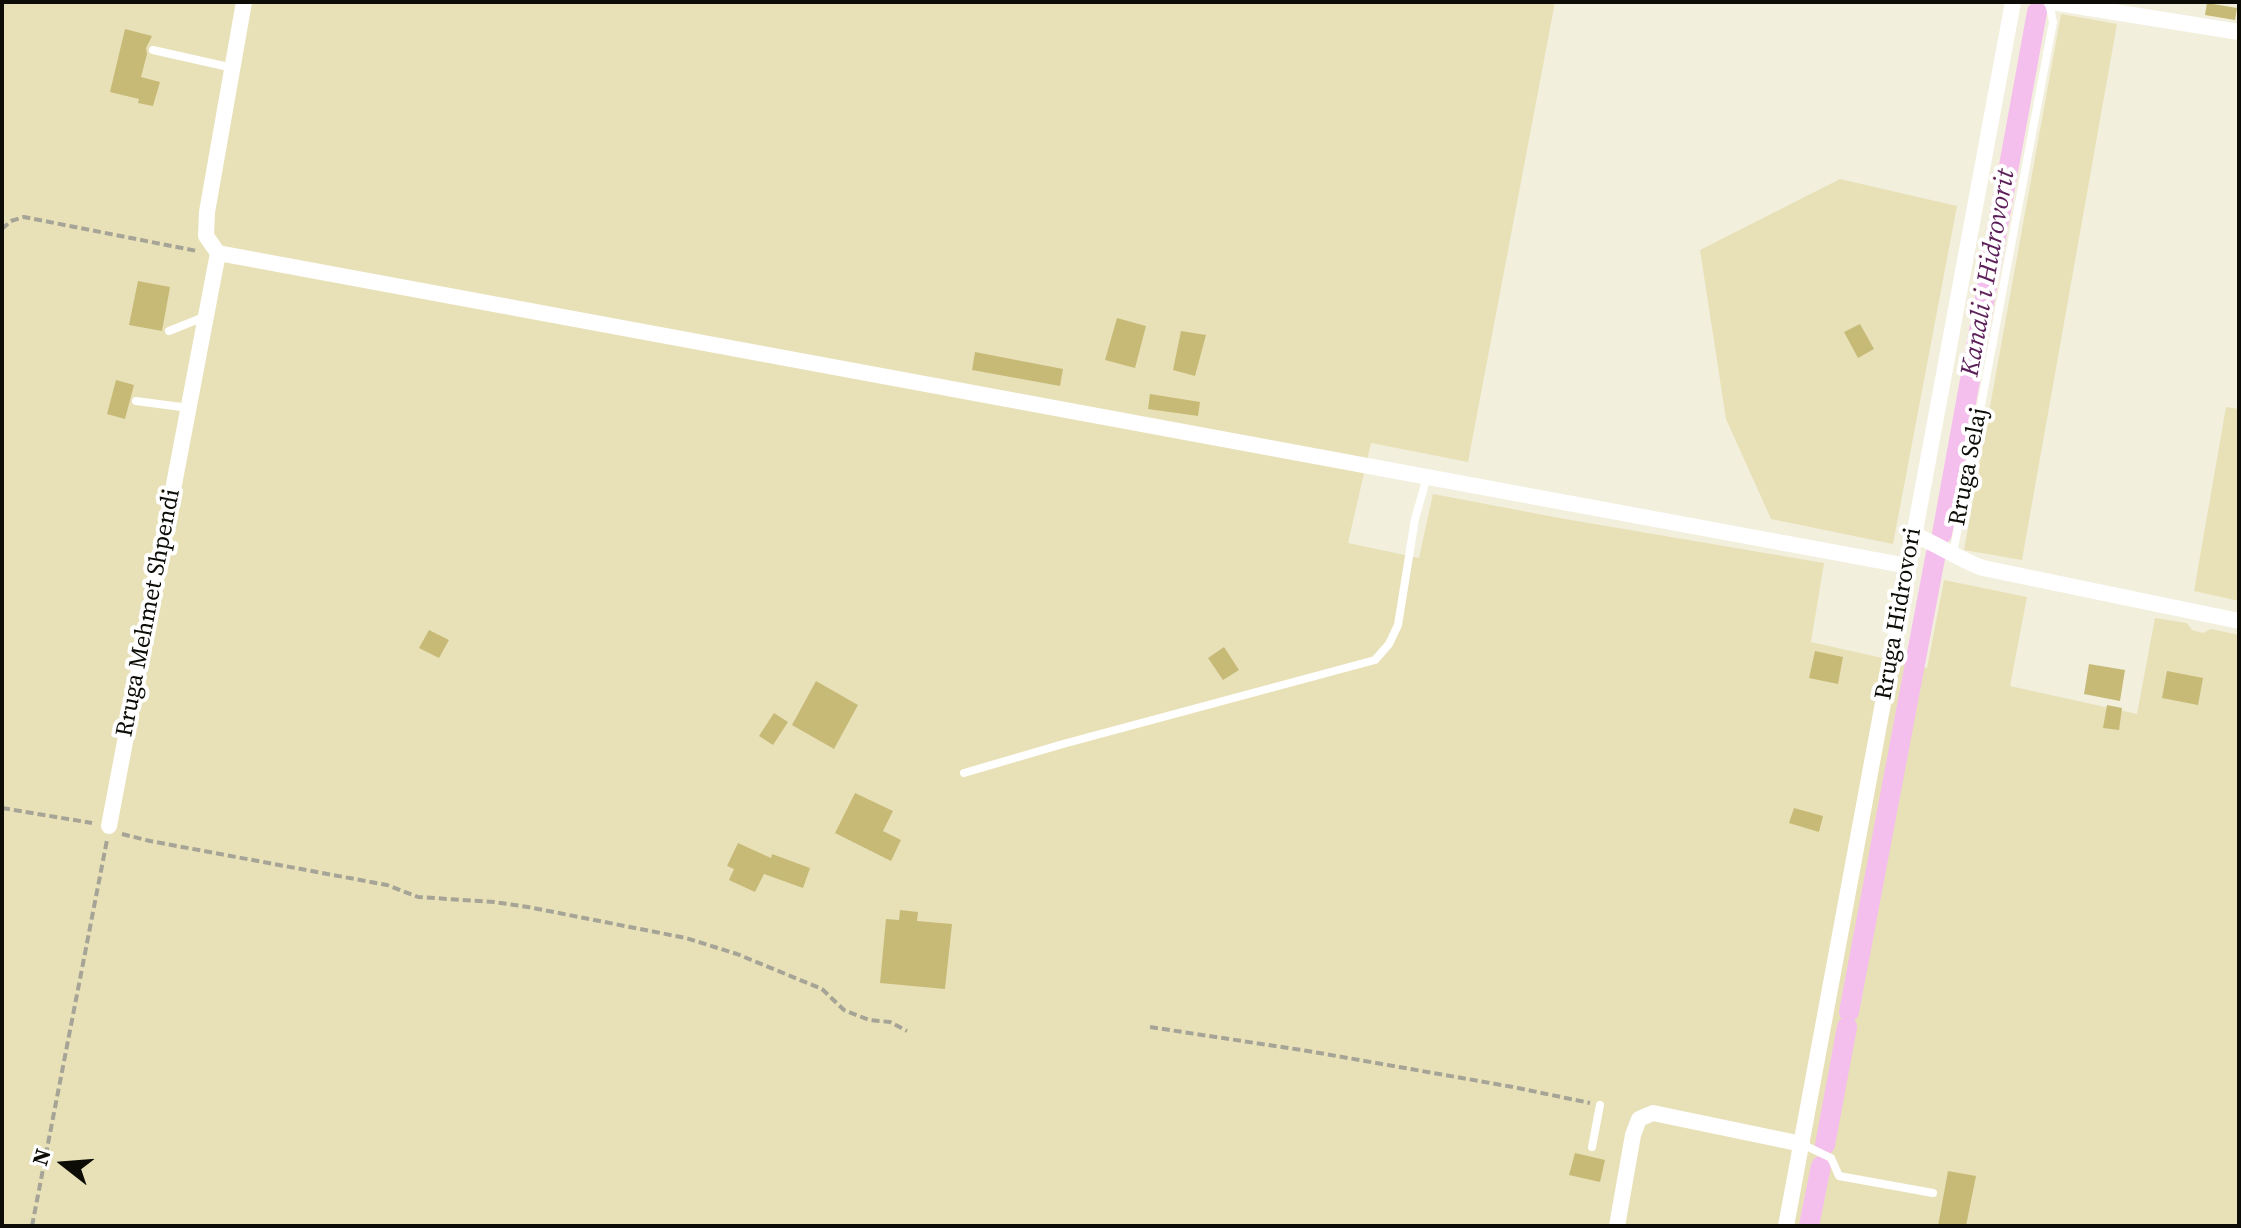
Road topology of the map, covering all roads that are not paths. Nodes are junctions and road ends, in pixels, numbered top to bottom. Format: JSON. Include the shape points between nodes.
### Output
{"nodes":[{"id":1,"x":244,"y":2,"type":"edge"},
{"id":2,"x":2013,"y":2,"type":"edge"},
{"id":3,"x":2057,"y":3,"type":"edge"},
{"id":4,"x":2239,"y":32,"type":"edge"},
{"id":5,"x":153,"y":50,"type":"dead end"},
{"id":6,"x":233,"y":68,"type":"junction"},
{"id":7,"x":218,"y":253,"type":"junction"},
{"id":8,"x":206,"y":321,"type":"junction"},
{"id":9,"x":169,"y":331,"type":"dead end"},
{"id":10,"x":136,"y":401,"type":"dead end"},
{"id":11,"x":189,"y":408,"type":"junction"},
{"id":12,"x":1427,"y":477,"type":"junction"},
{"id":13,"x":1914,"y":535,"type":"junction"},
{"id":14,"x":1953,"y":555,"type":"junction"},
{"id":15,"x":1908,"y":566,"type":"junction"},
{"id":16,"x":2239,"y":621,"type":"edge"},
{"id":17,"x":964,"y":773,"type":"dead end"},
{"id":18,"x":109,"y":826,"type":"road end"},
{"id":19,"x":1600,"y":1105,"type":"road end"},
{"id":20,"x":1802,"y":1144,"type":"junction"},
{"id":21,"x":1592,"y":1147,"type":"dead end"},
{"id":22,"x":1933,"y":1193,"type":"dead end"},
{"id":23,"x":1617,"y":1226,"type":"edge"},
{"id":24,"x":1786,"y":1226,"type":"edge"}],
"edges":[{"from":1,"to":6,"type":"street","name":"Rruga Mehmet Shpendi"},
{"from":2,"to":13,"type":"street","name":"Rruga Hidrovori"},
{"from":3,"to":4,"type":"street","name":"Rruga Selaj"},
{"from":3,"to":14,"type":"lane","name":"Rruga Selaj"},
{"from":5,"to":6,"type":"lane"},
{"from":6,"to":7,"type":"street","name":"Rruga Mehmet Shpendi","via":[[207,212],[206,236]]},
{"from":7,"to":8,"type":"street","name":"Rruga Mehmet Shpendi"},
{"from":7,"to":12,"type":"street"},
{"from":8,"to":9,"type":"lane"},
{"from":8,"to":11,"type":"street","name":"Rruga Mehmet Shpendi"},
{"from":10,"to":11,"type":"lane"},
{"from":11,"to":18,"type":"street","name":"Rruga Mehmet Shpendi"},
{"from":12,"to":15,"type":"street"},
{"from":12,"to":17,"type":"lane","via":[[1398,625],[1375,660]]},
{"from":13,"to":14,"type":"street","name":"Rruga Selaj"},
{"from":13,"to":15,"type":"street","name":"Rruga Hidrovori"},
{"from":14,"to":16,"type":"street","name":"Rruga Selaj","via":[[1983,568]]},
{"from":15,"to":20,"type":"street","name":"Rruga Hidrovori"},
{"from":19,"to":21,"type":"lane"},
{"from":20,"to":22,"type":"lane","via":[[1831,1158],[1839,1176]]},
{"from":20,"to":23,"type":"street","via":[[1653,1113],[1639,1119]]},
{"from":20,"to":24,"type":"street","name":"Rruga Hidrovori"}]}
